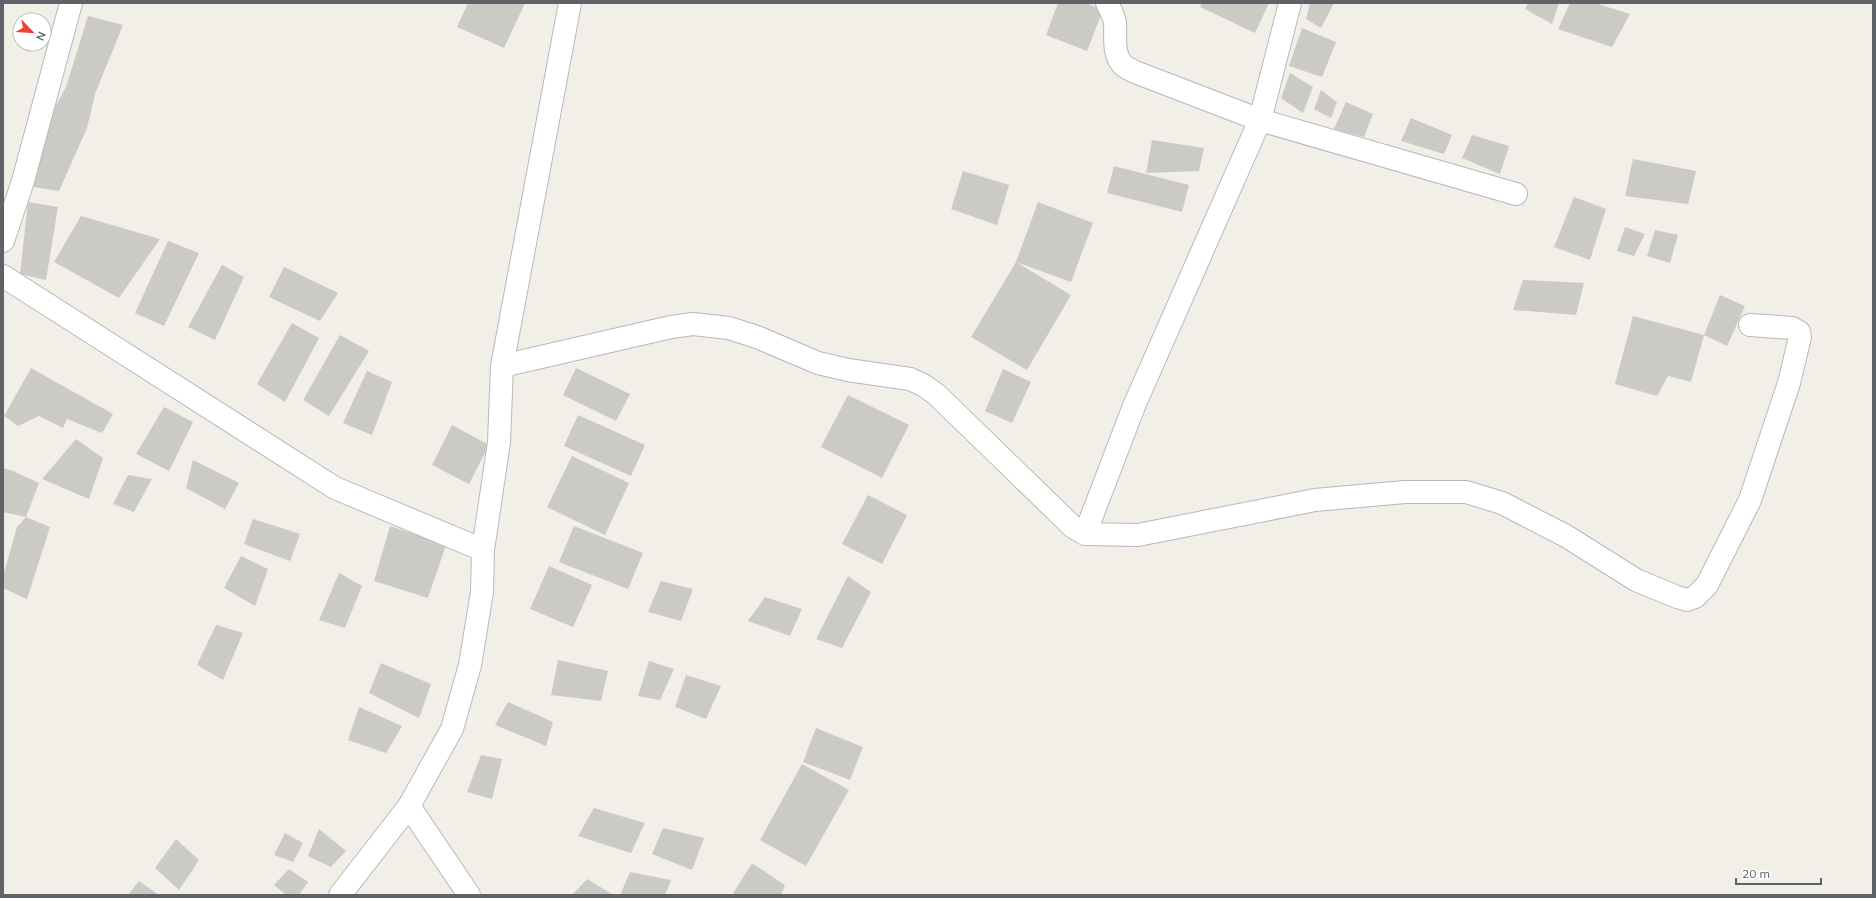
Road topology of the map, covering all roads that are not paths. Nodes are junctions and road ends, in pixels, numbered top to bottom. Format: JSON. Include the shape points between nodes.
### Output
{"nodes":[{"id":1,"x":71,"y":3,"type":"edge"},
{"id":2,"x":570,"y":3,"type":"edge"},
{"id":3,"x":1107,"y":3,"type":"edge"},
{"id":4,"x":1290,"y":3,"type":"edge"},
{"id":5,"x":1260,"y":120,"type":"junction"},
{"id":6,"x":1516,"y":194,"type":"dead end"},
{"id":7,"x":3,"y":241,"type":"edge"},
{"id":8,"x":3,"y":276,"type":"edge"},
{"id":9,"x":1750,"y":325,"type":"dead end"},
{"id":10,"x":502,"y":366,"type":"junction"},
{"id":11,"x":1086,"y":534,"type":"junction"},
{"id":12,"x":483,"y":550,"type":"junction"},
{"id":13,"x":409,"y":806,"type":"junction"},
{"id":14,"x":340,"y":895,"type":"edge"},
{"id":15,"x":469,"y":895,"type":"edge"}],
"edges":[{"from":1,"to":7,"type":"street","via":[[25,173]]},
{"from":2,"to":10,"type":"street"},
{"from":3,"to":5,"type":"street","via":[[1115,23],[1118,57],[1123,65],[1135,72]]},
{"from":4,"to":5,"type":"street"},
{"from":5,"to":6,"type":"street"},
{"from":5,"to":11,"type":"street","via":[[1134,406]]},
{"from":8,"to":12,"type":"street","via":[[335,488]]},
{"from":9,"to":11,"type":"street","via":[[1792,328],[1800,336],[1789,383],[1750,500],[1707,585],[1693,598],[1683,600],[1636,580],[1566,536],[1502,503],[1466,492],[1405,492],[1315,500],[1138,536]]},
{"from":10,"to":11,"type":"street","via":[[693,324],[729,328],[750,334],[818,364],[910,379],[936,394],[1073,527]]},
{"from":10,"to":12,"type":"street","via":[[499,442]]},
{"from":12,"to":13,"type":"street","via":[[482,592],[470,665],[452,729]]},
{"from":13,"to":14,"type":"street"},
{"from":13,"to":15,"type":"street"}]}
